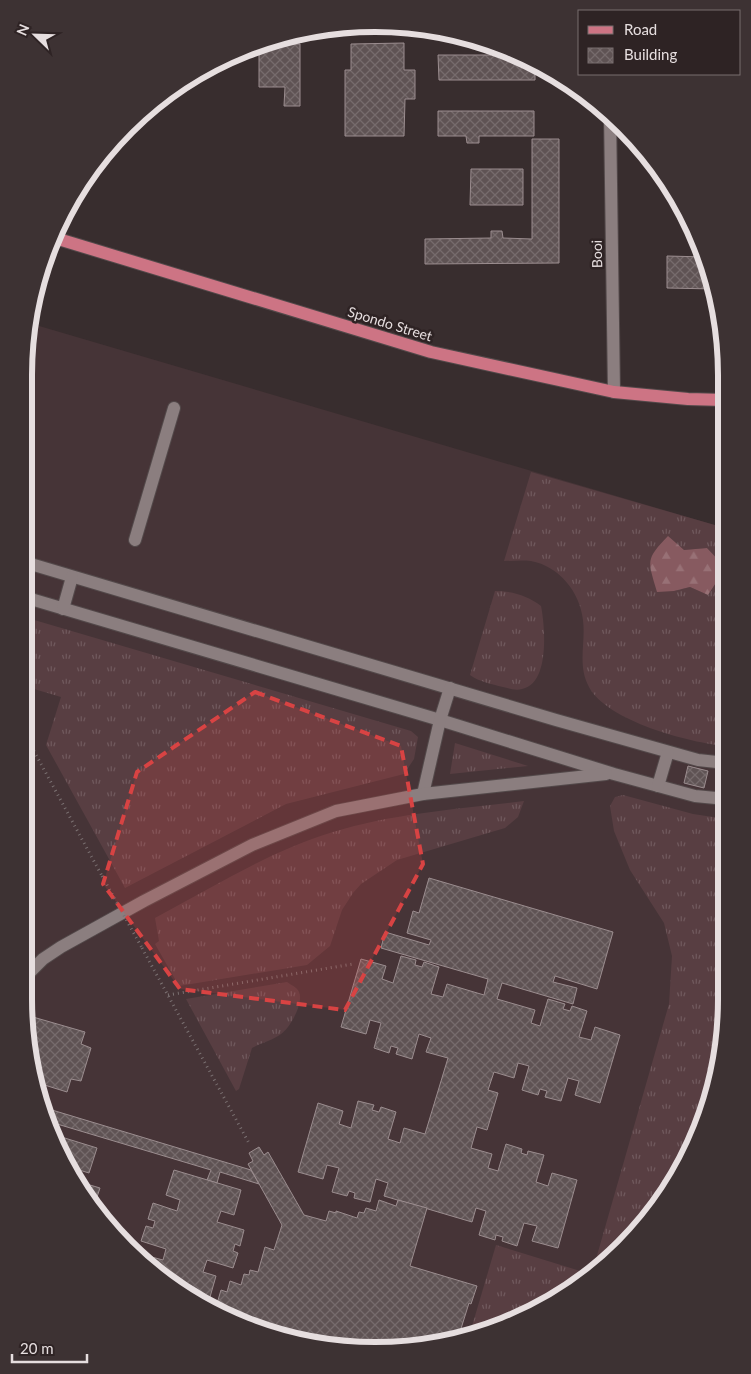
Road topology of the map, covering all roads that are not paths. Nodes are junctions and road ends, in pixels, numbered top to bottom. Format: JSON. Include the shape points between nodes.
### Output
{"nodes":[{"id":1,"x":610,"y":126,"type":"edge"},
{"id":2,"x":61,"y":240,"type":"edge"},
{"id":3,"x":614,"y":392,"type":"junction"},
{"id":4,"x":718,"y":400,"type":"edge"},
{"id":5,"x":174,"y":408,"type":"dead end"},
{"id":6,"x":135,"y":540,"type":"dead end"},
{"id":7,"x":32,"y":564,"type":"edge"},
{"id":8,"x":72,"y":577,"type":"junction"},
{"id":9,"x":32,"y":599,"type":"edge"},
{"id":10,"x":63,"y":609,"type":"junction"},
{"id":11,"x":450,"y":688,"type":"junction"},
{"id":12,"x":440,"y":720,"type":"junction"},
{"id":13,"x":668,"y":752,"type":"junction"},
{"id":14,"x":718,"y":762,"type":"edge"},
{"id":15,"x":614,"y":774,"type":"junction"},
{"id":16,"x":658,"y":786,"type":"junction"},
{"id":17,"x":423,"y":794,"type":"junction"},
{"id":18,"x":718,"y":798,"type":"edge"},
{"id":19,"x":32,"y":970,"type":"edge"}],
"edges":[{"from":1,"to":3,"type":"street","name":"Booi"},
{"from":2,"to":3,"type":"main road","name":"Spondo Street","via":[[431,352]]},
{"from":3,"to":4,"type":"main road","name":"Spondo Street"},
{"from":5,"to":6,"type":"street"},
{"from":7,"to":8,"type":"street"},
{"from":8,"to":10,"type":"street"},
{"from":8,"to":11,"type":"street"},
{"from":9,"to":10,"type":"street"},
{"from":10,"to":12,"type":"street"},
{"from":11,"to":12,"type":"street"},
{"from":11,"to":13,"type":"street"},
{"from":12,"to":15,"type":"street"},
{"from":12,"to":17,"type":"street"},
{"from":13,"to":14,"type":"street"},
{"from":13,"to":16,"type":"street"},
{"from":15,"to":16,"type":"street"},
{"from":15,"to":17,"type":"street"},
{"from":16,"to":18,"type":"street"},
{"from":17,"to":19,"type":"street","via":[[336,811],[252,845],[61,947]]}]}
